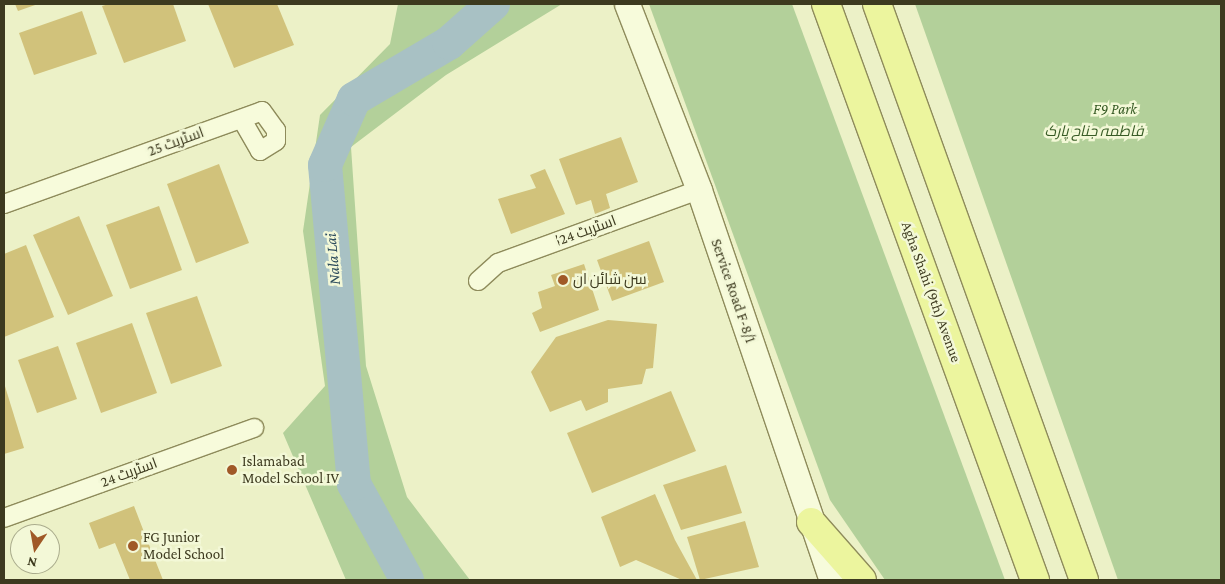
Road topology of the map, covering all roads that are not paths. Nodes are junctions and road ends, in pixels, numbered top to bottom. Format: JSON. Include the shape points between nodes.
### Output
{"nodes":[{"id":1,"x":626,"y":4,"type":"edge"},
{"id":2,"x":826,"y":4,"type":"edge"},
{"id":3,"x":877,"y":4,"type":"edge"},
{"id":4,"x":242,"y":120,"type":"dead end"},
{"id":5,"x":699,"y":190,"type":"junction"},
{"id":6,"x":4,"y":204,"type":"edge"},
{"id":7,"x":478,"y":281,"type":"dead end"},
{"id":8,"x":254,"y":428,"type":"dead end"},
{"id":9,"x":4,"y":518,"type":"edge"},
{"id":10,"x":811,"y":522,"type":"junction"},
{"id":11,"x":832,"y":580,"type":"edge"},
{"id":12,"x":862,"y":580,"type":"edge"},
{"id":13,"x":1035,"y":580,"type":"edge"},
{"id":14,"x":1084,"y":580,"type":"edge"}],
"edges":[{"from":1,"to":5,"type":"street","name":"Service Road F-8/1"},
{"from":2,"to":13,"type":"main road","name":"Agha Shahi (9th) Avenue"},
{"from":3,"to":14,"type":"main road"},
{"from":4,"to":6,"type":"street","name":"اسٹریٹ 25","via":[[260,151],[276,141],[276,130],[262,111]]},
{"from":5,"to":7,"type":"street","name":"اسٹریٹ 24ا","via":[[498,263]]},
{"from":5,"to":10,"type":"street","name":"Service Road F-8/1"},
{"from":8,"to":9,"type":"street","name":"اسٹریٹ 24"},
{"from":10,"to":11,"type":"street","name":"Service Road F-8/1"},
{"from":10,"to":12,"type":"main road"}]}
